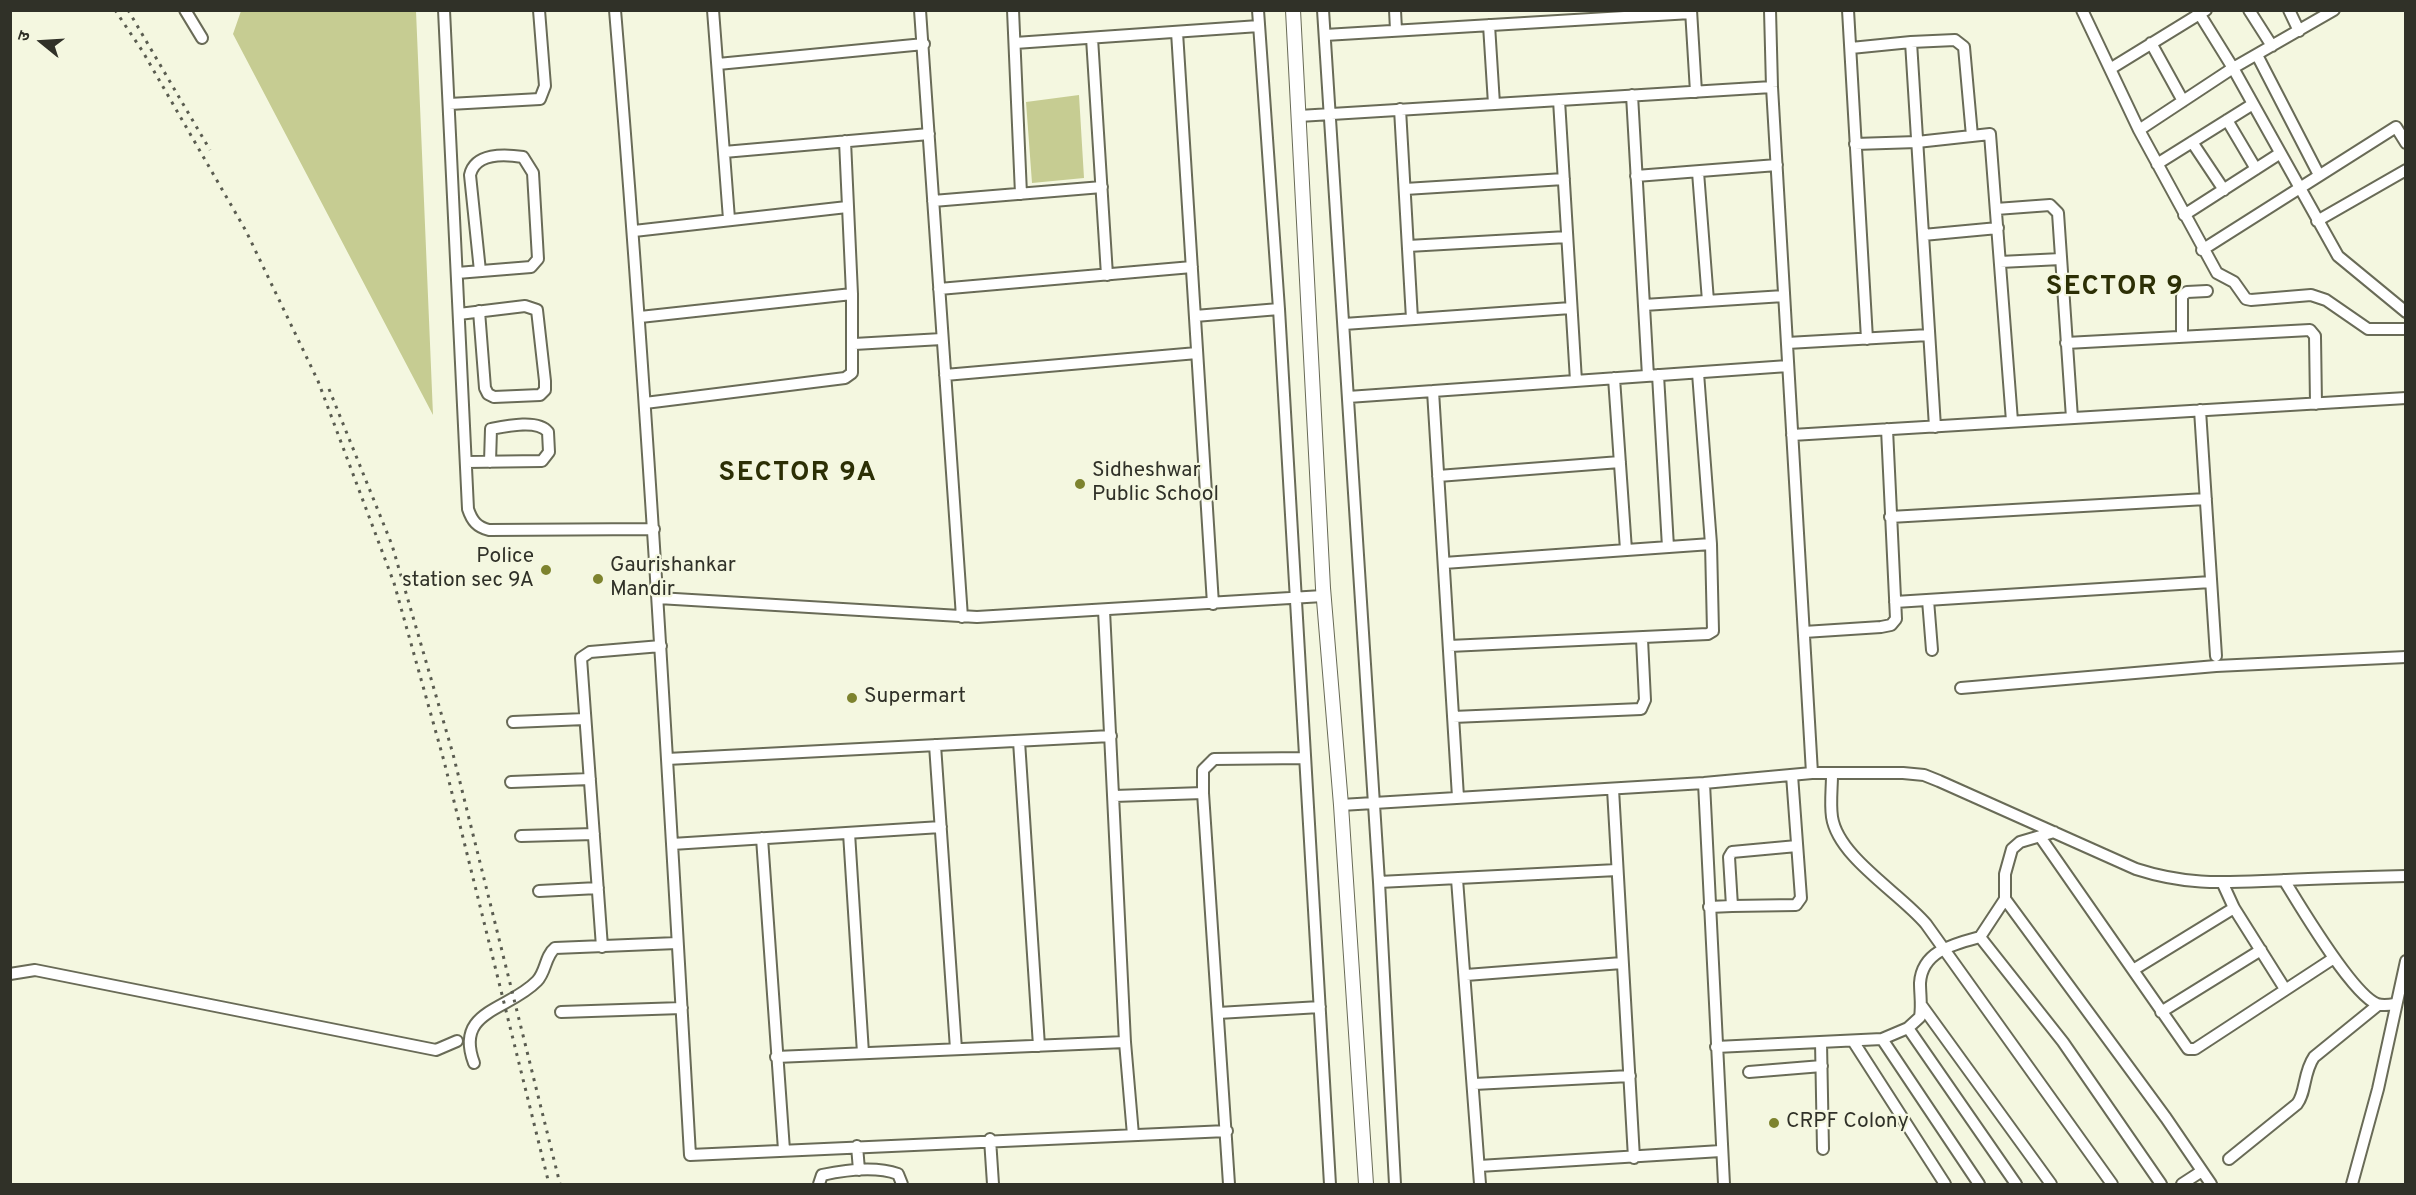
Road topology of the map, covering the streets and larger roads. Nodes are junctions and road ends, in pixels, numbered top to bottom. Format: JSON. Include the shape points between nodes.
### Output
{"nodes":[{"id":1,"x":184,"y":10,"type":"edge"},
{"id":2,"x":444,"y":10,"type":"edge"},
{"id":3,"x":539,"y":10,"type":"edge"},
{"id":4,"x":615,"y":10,"type":"edge"},
{"id":5,"x":712,"y":10,"type":"edge"},
{"id":6,"x":920,"y":10,"type":"edge"},
{"id":7,"x":1013,"y":10,"type":"edge"},
{"id":8,"x":1258,"y":10,"type":"edge"},
{"id":9,"x":1293,"y":10,"type":"edge"},
{"id":10,"x":1323,"y":10,"type":"edge"},
{"id":11,"x":1395,"y":10,"type":"edge"},
{"id":12,"x":1770,"y":10,"type":"edge"},
{"id":13,"x":1848,"y":10,"type":"edge"},
{"id":14,"x":2082,"y":10,"type":"edge"},
{"id":15,"x":2250,"y":10,"type":"edge"},
{"id":16,"x":2289,"y":10,"type":"edge"},
{"id":17,"x":2334,"y":10,"type":"edge"},
{"id":18,"x":1691,"y":12,"type":"edge"},
{"id":19,"x":2201,"y":12,"type":"edge"},
{"id":20,"x":1614,"y":14,"type":"edge"},
{"id":21,"x":1542,"y":16,"type":"edge"},
{"id":22,"x":1489,"y":25,"type":"junction"},
{"id":23,"x":1259,"y":26,"type":"junction"},
{"id":24,"x":1396,"y":30,"type":"junction"},
{"id":25,"x":2299,"y":31,"type":"junction"},
{"id":26,"x":1177,"y":32,"type":"junction"},
{"id":27,"x":1325,"y":35,"type":"junction"},
{"id":28,"x":202,"y":38,"type":"dead end"},
{"id":29,"x":1092,"y":38,"type":"junction"},
{"id":30,"x":1911,"y":42,"type":"junction"},
{"id":31,"x":1015,"y":43,"type":"junction"},
{"id":32,"x":2151,"y":43,"type":"junction"},
{"id":33,"x":924,"y":44,"type":"junction"},
{"id":34,"x":2272,"y":46,"type":"junction"},
{"id":35,"x":1851,"y":48,"type":"junction"},
{"id":36,"x":2257,"y":55,"type":"junction"},
{"id":37,"x":718,"y":64,"type":"junction"},
{"id":38,"x":2233,"y":68,"type":"junction"},
{"id":39,"x":2110,"y":69,"type":"junction"},
{"id":40,"x":1772,"y":87,"type":"junction"},
{"id":41,"x":1696,"y":92,"type":"junction"},
{"id":42,"x":1632,"y":95,"type":"junction"},
{"id":43,"x":1559,"y":100,"type":"junction"},
{"id":44,"x":2183,"y":101,"type":"junction"},
{"id":45,"x":449,"y":104,"type":"junction"},
{"id":46,"x":1494,"y":104,"type":"junction"},
{"id":47,"x":2253,"y":104,"type":"junction"},
{"id":48,"x":1400,"y":109,"type":"junction"},
{"id":49,"x":1331,"y":113,"type":"junction"},
{"id":50,"x":1299,"y":116,"type":"junction"},
{"id":51,"x":2227,"y":120,"type":"junction"},
{"id":52,"x":2401,"y":124,"type":"edge"},
{"id":53,"x":2139,"y":130,"type":"junction"},
{"id":54,"x":929,"y":134,"type":"junction"},
{"id":55,"x":1972,"y":136,"type":"junction"},
{"id":56,"x":845,"y":141,"type":"junction"},
{"id":57,"x":1917,"y":142,"type":"junction"},
{"id":58,"x":2192,"y":142,"type":"junction"},
{"id":59,"x":2406,"y":143,"type":"edge"},
{"id":60,"x":1855,"y":144,"type":"junction"},
{"id":61,"x":724,"y":152,"type":"junction"},
{"id":62,"x":2279,"y":154,"type":"junction"},
{"id":63,"x":2157,"y":164,"type":"junction"},
{"id":64,"x":1777,"y":165,"type":"junction"},
{"id":65,"x":2256,"y":169,"type":"junction"},
{"id":66,"x":2406,"y":170,"type":"edge"},
{"id":67,"x":1698,"y":171,"type":"junction"},
{"id":68,"x":2319,"y":175,"type":"junction"},
{"id":69,"x":1636,"y":177,"type":"junction"},
{"id":70,"x":1564,"y":179,"type":"junction"},
{"id":71,"x":1102,"y":188,"type":"junction"},
{"id":72,"x":2298,"y":188,"type":"junction"},
{"id":73,"x":1405,"y":189,"type":"junction"},
{"id":74,"x":2224,"y":190,"type":"junction"},
{"id":75,"x":1021,"y":194,"type":"junction"},
{"id":76,"x":933,"y":201,"type":"junction"},
{"id":77,"x":847,"y":207,"type":"junction"},
{"id":78,"x":1996,"y":209,"type":"junction"},
{"id":79,"x":2184,"y":215,"type":"junction"},
{"id":80,"x":729,"y":219,"type":"junction"},
{"id":81,"x":2317,"y":220,"type":"junction"},
{"id":82,"x":1998,"y":228,"type":"junction"},
{"id":83,"x":634,"y":231,"type":"junction"},
{"id":84,"x":1923,"y":235,"type":"junction"},
{"id":85,"x":1567,"y":237,"type":"junction"},
{"id":86,"x":1408,"y":246,"type":"junction"},
{"id":87,"x":2202,"y":250,"type":"junction"},
{"id":88,"x":2061,"y":259,"type":"junction"},
{"id":89,"x":2001,"y":262,"type":"junction"},
{"id":90,"x":1192,"y":267,"type":"junction"},
{"id":91,"x":480,"y":272,"type":"junction"},
{"id":92,"x":457,"y":273,"type":"junction"},
{"id":93,"x":1107,"y":275,"type":"junction"},
{"id":94,"x":939,"y":289,"type":"junction"},
{"id":95,"x":2207,"y":291,"type":"dead end"},
{"id":96,"x":852,"y":294,"type":"junction"},
{"id":97,"x":1784,"y":296,"type":"junction"},
{"id":98,"x":1708,"y":301,"type":"junction"},
{"id":99,"x":1644,"y":305,"type":"junction"},
{"id":100,"x":1571,"y":308,"type":"junction"},
{"id":101,"x":1280,"y":309,"type":"junction"},
{"id":102,"x":479,"y":311,"type":"junction"},
{"id":103,"x":2406,"y":312,"type":"edge"},
{"id":104,"x":459,"y":314,"type":"junction"},
{"id":105,"x":1195,"y":315,"type":"junction"},
{"id":106,"x":640,"y":317,"type":"junction"},
{"id":107,"x":1413,"y":319,"type":"junction"},
{"id":108,"x":1344,"y":324,"type":"junction"},
{"id":109,"x":2406,"y":329,"type":"edge"},
{"id":110,"x":1929,"y":335,"type":"junction"},
{"id":111,"x":2182,"y":336,"type":"junction"},
{"id":112,"x":942,"y":339,"type":"junction"},
{"id":113,"x":1867,"y":339,"type":"junction"},
{"id":114,"x":2066,"y":342,"type":"junction"},
{"id":115,"x":854,"y":344,"type":"junction"},
{"id":116,"x":1787,"y":344,"type":"junction"},
{"id":117,"x":1197,"y":353,"type":"junction"},
{"id":118,"x":1788,"y":366,"type":"junction"},
{"id":119,"x":1698,"y":373,"type":"junction"},
{"id":120,"x":945,"y":375,"type":"junction"},
{"id":121,"x":1653,"y":376,"type":"junction"},
{"id":122,"x":1614,"y":378,"type":"junction"},
{"id":123,"x":1576,"y":381,"type":"junction"},
{"id":124,"x":1433,"y":391,"type":"junction"},
{"id":125,"x":1348,"y":397,"type":"junction"},
{"id":126,"x":2406,"y":398,"type":"edge"},
{"id":127,"x":645,"y":403,"type":"junction"},
{"id":128,"x":2316,"y":404,"type":"junction"},
{"id":129,"x":2200,"y":410,"type":"junction"},
{"id":130,"x":2072,"y":418,"type":"junction"},
{"id":131,"x":2012,"y":421,"type":"junction"},
{"id":132,"x":1935,"y":427,"type":"junction"},
{"id":133,"x":1887,"y":429,"type":"junction"},
{"id":134,"x":1792,"y":435,"type":"junction"},
{"id":135,"x":466,"y":462,"type":"junction"},
{"id":136,"x":490,"y":462,"type":"junction"},
{"id":137,"x":1620,"y":462,"type":"junction"},
{"id":138,"x":1438,"y":476,"type":"junction"},
{"id":139,"x":2206,"y":499,"type":"junction"},
{"id":140,"x":1890,"y":517,"type":"junction"},
{"id":141,"x":654,"y":529,"type":"junction"},
{"id":142,"x":1711,"y":544,"type":"junction"},
{"id":143,"x":1668,"y":547,"type":"junction"},
{"id":144,"x":1626,"y":550,"type":"junction"},
{"id":145,"x":1444,"y":563,"type":"junction"},
{"id":146,"x":2211,"y":582,"type":"junction"},
{"id":147,"x":1323,"y":596,"type":"junction"},
{"id":148,"x":1294,"y":597,"type":"junction"},
{"id":149,"x":658,"y":598,"type":"junction"},
{"id":150,"x":1928,"y":600,"type":"junction"},
{"id":151,"x":1895,"y":602,"type":"junction"},
{"id":152,"x":1213,"y":604,"type":"junction"},
{"id":153,"x":1104,"y":610,"type":"junction"},
{"id":154,"x":962,"y":617,"type":"junction"},
{"id":155,"x":1804,"y":632,"type":"junction"},
{"id":156,"x":1642,"y":639,"type":"junction"},
{"id":157,"x":1449,"y":645,"type":"junction"},
{"id":158,"x":661,"y":646,"type":"junction"},
{"id":159,"x":1932,"y":650,"type":"dead end"},
{"id":160,"x":2216,"y":656,"type":"dead end"},
{"id":161,"x":2406,"y":657,"type":"edge"},
{"id":162,"x":1961,"y":688,"type":"dead end"},
{"id":163,"x":1453,"y":717,"type":"junction"},
{"id":164,"x":585,"y":719,"type":"junction"},
{"id":165,"x":513,"y":722,"type":"dead end"},
{"id":166,"x":1111,"y":736,"type":"junction"},
{"id":167,"x":1019,"y":741,"type":"junction"},
{"id":168,"x":935,"y":746,"type":"junction"},
{"id":169,"x":1305,"y":758,"type":"junction"},
{"id":170,"x":667,"y":759,"type":"junction"},
{"id":171,"x":1812,"y":773,"type":"junction"},
{"id":172,"x":1792,"y":775,"type":"junction"},
{"id":173,"x":1832,"y":775,"type":"junction"},
{"id":174,"x":590,"y":779,"type":"junction"},
{"id":175,"x":511,"y":782,"type":"dead end"},
{"id":176,"x":1704,"y":783,"type":"junction"},
{"id":177,"x":1612,"y":789,"type":"junction"},
{"id":178,"x":1203,"y":793,"type":"junction"},
{"id":179,"x":1113,"y":796,"type":"junction"},
{"id":180,"x":1458,"y":797,"type":"junction"},
{"id":181,"x":1374,"y":802,"type":"junction"},
{"id":182,"x":1341,"y":805,"type":"junction"},
{"id":183,"x":941,"y":827,"type":"junction"},
{"id":184,"x":2054,"y":832,"type":"junction"},
{"id":185,"x":849,"y":833,"type":"junction"},
{"id":186,"x":594,"y":834,"type":"junction"},
{"id":187,"x":521,"y":836,"type":"dead end"},
{"id":188,"x":762,"y":838,"type":"junction"},
{"id":189,"x":2041,"y":838,"type":"junction"},
{"id":190,"x":672,"y":844,"type":"junction"},
{"id":191,"x":1797,"y":846,"type":"junction"},
{"id":192,"x":1617,"y":870,"type":"junction"},
{"id":193,"x":2406,"y":876,"type":"edge"},
{"id":194,"x":1457,"y":879,"type":"junction"},
{"id":195,"x":2284,"y":880,"type":"junction"},
{"id":196,"x":1379,"y":882,"type":"junction"},
{"id":197,"x":2223,"y":884,"type":"junction"},
{"id":198,"x":598,"y":888,"type":"junction"},
{"id":199,"x":539,"y":891,"type":"dead end"},
{"id":200,"x":2005,"y":899,"type":"junction"},
{"id":201,"x":1732,"y":906,"type":"junction"},
{"id":202,"x":1709,"y":907,"type":"junction"},
{"id":203,"x":2234,"y":908,"type":"junction"},
{"id":204,"x":1980,"y":937,"type":"junction"},
{"id":205,"x":677,"y":943,"type":"junction"},
{"id":206,"x":602,"y":947,"type":"junction"},
{"id":207,"x":1944,"y":948,"type":"junction"},
{"id":208,"x":2261,"y":950,"type":"junction"},
{"id":209,"x":2334,"y":958,"type":"junction"},
{"id":210,"x":2406,"y":961,"type":"edge"},
{"id":211,"x":1622,"y":963,"type":"junction"},
{"id":212,"x":2133,"y":970,"type":"junction"},
{"id":213,"x":10,"y":974,"type":"edge"},
{"id":214,"x":1466,"y":975,"type":"junction"},
{"id":215,"x":2285,"y":989,"type":"junction"},
{"id":216,"x":2395,"y":1004,"type":"junction"},
{"id":217,"x":2378,"y":1005,"type":"junction"},
{"id":218,"x":1320,"y":1006,"type":"junction"},
{"id":219,"x":1922,"y":1006,"type":"junction"},
{"id":220,"x":682,"y":1008,"type":"junction"},
{"id":221,"x":561,"y":1012,"type":"dead end"},
{"id":222,"x":2161,"y":1012,"type":"junction"},
{"id":223,"x":1218,"y":1013,"type":"junction"},
{"id":224,"x":1908,"y":1028,"type":"junction"},
{"id":225,"x":1882,"y":1039,"type":"junction"},
{"id":226,"x":1853,"y":1041,"type":"junction"},
{"id":227,"x":1125,"y":1042,"type":"junction"},
{"id":228,"x":1821,"y":1042,"type":"junction"},
{"id":229,"x":451,"y":1044,"type":"dead end"},
{"id":230,"x":1039,"y":1046,"type":"junction"},
{"id":231,"x":1716,"y":1047,"type":"junction"},
{"id":232,"x":956,"y":1049,"type":"junction"},
{"id":233,"x":863,"y":1053,"type":"junction"},
{"id":234,"x":776,"y":1058,"type":"junction"},
{"id":235,"x":474,"y":1063,"type":"dead end"},
{"id":236,"x":1822,"y":1066,"type":"junction"},
{"id":237,"x":1749,"y":1072,"type":"dead end"},
{"id":238,"x":1630,"y":1076,"type":"junction"},
{"id":239,"x":1474,"y":1084,"type":"junction"},
{"id":240,"x":1227,"y":1131,"type":"junction"},
{"id":241,"x":1133,"y":1135,"type":"junction"},
{"id":242,"x":990,"y":1140,"type":"junction"},
{"id":243,"x":857,"y":1146,"type":"junction"},
{"id":244,"x":1823,"y":1149,"type":"dead end"},
{"id":245,"x":784,"y":1150,"type":"junction"},
{"id":246,"x":1721,"y":1152,"type":"junction"},
{"id":247,"x":1634,"y":1158,"type":"junction"},
{"id":248,"x":2229,"y":1158,"type":"dead end"},
{"id":249,"x":1479,"y":1166,"type":"junction"},
{"id":250,"x":859,"y":1170,"type":"junction"},
{"id":251,"x":2202,"y":1171,"type":"junction"},
{"id":252,"x":819,"y":1185,"type":"edge"},
{"id":253,"x":902,"y":1185,"type":"edge"},
{"id":254,"x":993,"y":1185,"type":"edge"},
{"id":255,"x":1229,"y":1185,"type":"edge"},
{"id":256,"x":1330,"y":1185,"type":"edge"},
{"id":257,"x":1366,"y":1185,"type":"edge"},
{"id":258,"x":1395,"y":1185,"type":"edge"},
{"id":259,"x":1480,"y":1185,"type":"edge"},
{"id":260,"x":1724,"y":1185,"type":"edge"},
{"id":261,"x":1946,"y":1185,"type":"edge"},
{"id":262,"x":1979,"y":1185,"type":"edge"},
{"id":263,"x":2016,"y":1185,"type":"edge"},
{"id":264,"x":2051,"y":1185,"type":"edge"},
{"id":265,"x":2112,"y":1185,"type":"edge"},
{"id":266,"x":2160,"y":1185,"type":"edge"},
{"id":267,"x":2182,"y":1185,"type":"edge"},
{"id":268,"x":2211,"y":1185,"type":"edge"},
{"id":269,"x":2352,"y":1185,"type":"edge"}],
"edges":[{"from":1,"to":28,"type":"street"},
{"from":2,"to":45,"type":"street"},
{"from":3,"to":45,"type":"street","via":[[545,86],[540,99]]},
{"from":4,"to":83,"type":"street"},
{"from":5,"to":37,"type":"street"},
{"from":6,"to":33,"type":"street"},
{"from":7,"to":31,"type":"street"},
{"from":8,"to":23,"type":"street"},
{"from":9,"to":50,"type":"street"},
{"from":10,"to":27,"type":"street"},
{"from":11,"to":24,"type":"street"},
{"from":12,"to":40,"type":"street"},
{"from":13,"to":35,"type":"street"},
{"from":14,"to":39,"type":"street"},
{"from":15,"to":34,"type":"street"},
{"from":16,"to":25,"type":"street"},
{"from":17,"to":25,"type":"street"},
{"from":18,"to":20,"type":"street"},
{"from":18,"to":41,"type":"street"},
{"from":19,"to":32,"type":"street"},
{"from":19,"to":38,"type":"street"},
{"from":20,"to":21,"type":"street"},
{"from":21,"to":22,"type":"street"},
{"from":22,"to":24,"type":"street"},
{"from":22,"to":46,"type":"street"},
{"from":23,"to":26,"type":"street"},
{"from":23,"to":101,"type":"street"},
{"from":24,"to":27,"type":"street"},
{"from":25,"to":34,"type":"street"},
{"from":26,"to":29,"type":"street"},
{"from":26,"to":90,"type":"street"},
{"from":27,"to":49,"type":"street"},
{"from":29,"to":31,"type":"street"},
{"from":29,"to":71,"type":"street"},
{"from":30,"to":35,"type":"street"},
{"from":30,"to":55,"type":"street","via":[[1955,40],[1964,47]]},
{"from":30,"to":57,"type":"street"},
{"from":31,"to":75,"type":"street"},
{"from":32,"to":39,"type":"street"},
{"from":32,"to":44,"type":"street"},
{"from":33,"to":37,"type":"street"},
{"from":33,"to":54,"type":"street"},
{"from":34,"to":36,"type":"street"},
{"from":35,"to":60,"type":"street"},
{"from":36,"to":38,"type":"street"},
{"from":36,"to":68,"type":"street"},
{"from":37,"to":61,"type":"street"},
{"from":38,"to":44,"type":"street"},
{"from":38,"to":47,"type":"street"},
{"from":39,"to":53,"type":"street"},
{"from":40,"to":41,"type":"street"},
{"from":40,"to":64,"type":"street"},
{"from":41,"to":42,"type":"street"},
{"from":42,"to":43,"type":"street"},
{"from":42,"to":69,"type":"street"},
{"from":43,"to":46,"type":"street"},
{"from":43,"to":70,"type":"street"},
{"from":44,"to":53,"type":"street"},
{"from":45,"to":92,"type":"street"},
{"from":46,"to":48,"type":"street"},
{"from":47,"to":51,"type":"street"},
{"from":47,"to":62,"type":"street"},
{"from":48,"to":49,"type":"street"},
{"from":48,"to":73,"type":"street"},
{"from":49,"to":50,"type":"street"},
{"from":49,"to":108,"type":"street"},
{"from":50,"to":147,"type":"street"},
{"from":51,"to":58,"type":"street"},
{"from":51,"to":65,"type":"street"},
{"from":52,"to":59,"type":"street"},
{"from":52,"to":68,"type":"street"},
{"from":53,"to":63,"type":"street"},
{"from":54,"to":56,"type":"street"},
{"from":54,"to":76,"type":"street"},
{"from":55,"to":57,"type":"street"},
{"from":55,"to":78,"type":"street","via":[[1990,134]]},
{"from":56,"to":61,"type":"street"},
{"from":56,"to":77,"type":"street"},
{"from":57,"to":60,"type":"street"},
{"from":57,"to":84,"type":"street"},
{"from":58,"to":63,"type":"street"},
{"from":58,"to":74,"type":"street"},
{"from":60,"to":113,"type":"street"},
{"from":61,"to":80,"type":"street"},
{"from":62,"to":65,"type":"street"},
{"from":62,"to":72,"type":"street"},
{"from":63,"to":79,"type":"street"},
{"from":64,"to":67,"type":"street"},
{"from":64,"to":97,"type":"street"},
{"from":65,"to":74,"type":"street"},
{"from":66,"to":81,"type":"street"},
{"from":67,"to":69,"type":"street"},
{"from":67,"to":98,"type":"street"},
{"from":68,"to":72,"type":"street"},
{"from":69,"to":99,"type":"street"},
{"from":70,"to":73,"type":"street"},
{"from":70,"to":85,"type":"street"},
{"from":71,"to":75,"type":"street"},
{"from":71,"to":93,"type":"street"},
{"from":72,"to":81,"type":"street"},
{"from":72,"to":87,"type":"street"},
{"from":73,"to":86,"type":"street"},
{"from":74,"to":79,"type":"street"},
{"from":75,"to":76,"type":"street"},
{"from":76,"to":94,"type":"street"},
{"from":77,"to":80,"type":"street"},
{"from":77,"to":96,"type":"street"},
{"from":78,"to":82,"type":"street"},
{"from":78,"to":88,"type":"street","via":[[2053,206],[2058,213]]},
{"from":79,"to":87,"type":"street"},
{"from":80,"to":83,"type":"street"},
{"from":81,"to":103,"type":"street","via":[[2338,256]]},
{"from":82,"to":84,"type":"street"},
{"from":82,"to":89,"type":"street"},
{"from":83,"to":106,"type":"street"},
{"from":84,"to":110,"type":"street"},
{"from":85,"to":86,"type":"street"},
{"from":85,"to":100,"type":"street"},
{"from":86,"to":107,"type":"street"},
{"from":87,"to":109,"type":"street","via":[[2217,273],[2234,282],[2251,300],[2311,295],[2326,300],[2368,329]]},
{"from":88,"to":89,"type":"street"},
{"from":88,"to":114,"type":"street"},
{"from":89,"to":131,"type":"street"},
{"from":90,"to":93,"type":"street"},
{"from":90,"to":105,"type":"street"},
{"from":91,"to":91,"type":"street","via":[[531,267],[538,259],[533,173],[523,157],[483,158],[472,167]]},
{"from":91,"to":92,"type":"street"},
{"from":92,"to":104,"type":"street"},
{"from":93,"to":94,"type":"street"},
{"from":94,"to":112,"type":"street"},
{"from":95,"to":111,"type":"street","via":[[2182,296]]},
{"from":96,"to":106,"type":"street"},
{"from":96,"to":115,"type":"street"},
{"from":97,"to":98,"type":"street"},
{"from":97,"to":116,"type":"street"},
{"from":98,"to":99,"type":"street"},
{"from":99,"to":121,"type":"street"},
{"from":100,"to":107,"type":"street"},
{"from":100,"to":123,"type":"street"},
{"from":101,"to":105,"type":"street"},
{"from":101,"to":148,"type":"street"},
{"from":102,"to":102,"type":"street","via":[[525,306],[537,310],[545,390],[540,395],[488,394]]},
{"from":102,"to":104,"type":"street"},
{"from":104,"to":135,"type":"street"},
{"from":105,"to":117,"type":"street"},
{"from":106,"to":127,"type":"street"},
{"from":107,"to":108,"type":"street"},
{"from":108,"to":125,"type":"street"},
{"from":110,"to":113,"type":"street"},
{"from":110,"to":132,"type":"street"},
{"from":111,"to":114,"type":"street"},
{"from":111,"to":128,"type":"street","via":[[2310,330],[2315,336]]},
{"from":112,"to":115,"type":"street"},
{"from":112,"to":120,"type":"street"},
{"from":113,"to":116,"type":"street"},
{"from":114,"to":130,"type":"street"},
{"from":115,"to":127,"type":"street","via":[[852,373],[844,378]]},
{"from":116,"to":118,"type":"street"},
{"from":117,"to":120,"type":"street"},
{"from":117,"to":152,"type":"street"},
{"from":118,"to":119,"type":"street"},
{"from":118,"to":134,"type":"street"},
{"from":119,"to":121,"type":"street"},
{"from":119,"to":142,"type":"street"},
{"from":120,"to":154,"type":"street"},
{"from":121,"to":122,"type":"street"},
{"from":121,"to":143,"type":"street"},
{"from":122,"to":123,"type":"street"},
{"from":122,"to":137,"type":"street"},
{"from":123,"to":124,"type":"street"},
{"from":124,"to":125,"type":"street"},
{"from":124,"to":138,"type":"street"},
{"from":125,"to":181,"type":"street"},
{"from":126,"to":128,"type":"street"},
{"from":127,"to":141,"type":"street"},
{"from":128,"to":129,"type":"street"},
{"from":129,"to":130,"type":"street"},
{"from":129,"to":139,"type":"street"},
{"from":130,"to":131,"type":"street"},
{"from":131,"to":132,"type":"street"},
{"from":132,"to":133,"type":"street"},
{"from":133,"to":134,"type":"street"},
{"from":133,"to":140,"type":"street"},
{"from":134,"to":155,"type":"street"},
{"from":135,"to":136,"type":"street"},
{"from":135,"to":141,"type":"street","via":[[468,509],[480,527]]},
{"from":136,"to":136,"type":"street","via":[[542,461],[549,452],[548,432],[534,425],[491,429]]},
{"from":137,"to":138,"type":"street"},
{"from":137,"to":144,"type":"street"},
{"from":138,"to":145,"type":"street"},
{"from":139,"to":140,"type":"street"},
{"from":139,"to":146,"type":"street"},
{"from":140,"to":151,"type":"street"},
{"from":141,"to":149,"type":"street"},
{"from":142,"to":143,"type":"street"},
{"from":142,"to":156,"type":"street","via":[[1713,632]]},
{"from":143,"to":144,"type":"street"},
{"from":144,"to":145,"type":"street"},
{"from":145,"to":157,"type":"street"},
{"from":146,"to":150,"type":"street"},
{"from":146,"to":160,"type":"street"},
{"from":147,"to":148,"type":"street"},
{"from":147,"to":182,"type":"street"},
{"from":148,"to":152,"type":"street"},
{"from":148,"to":169,"type":"street"},
{"from":149,"to":154,"type":"street"},
{"from":149,"to":158,"type":"street"},
{"from":150,"to":151,"type":"street"},
{"from":150,"to":159,"type":"street"},
{"from":151,"to":155,"type":"street","via":[[1896,619],[1891,625]]},
{"from":152,"to":153,"type":"street"},
{"from":153,"to":154,"type":"street"},
{"from":153,"to":166,"type":"street"},
{"from":155,"to":171,"type":"street"},
{"from":156,"to":157,"type":"street"},
{"from":156,"to":163,"type":"street","via":[[1645,700],[1641,710]]},
{"from":157,"to":163,"type":"street"},
{"from":158,"to":164,"type":"street","via":[[584,654],[580,663]]},
{"from":158,"to":170,"type":"street"},
{"from":161,"to":162,"type":"street","via":[[2216,666]]},
{"from":163,"to":180,"type":"street"},
{"from":164,"to":165,"type":"street"},
{"from":164,"to":174,"type":"street"},
{"from":166,"to":167,"type":"street"},
{"from":166,"to":179,"type":"street"},
{"from":167,"to":168,"type":"street"},
{"from":167,"to":230,"type":"street"},
{"from":168,"to":170,"type":"street"},
{"from":168,"to":183,"type":"street"},
{"from":169,"to":178,"type":"street","via":[[1214,759],[1203,770]]},
{"from":169,"to":218,"type":"street"},
{"from":170,"to":190,"type":"street"},
{"from":171,"to":172,"type":"street"},
{"from":171,"to":173,"type":"street"},
{"from":172,"to":176,"type":"street"},
{"from":172,"to":191,"type":"street"},
{"from":173,"to":184,"type":"street","via":[[1924,775]]},
{"from":173,"to":207,"type":"street","via":[[1832,817],[1837,833],[1856,858],[1913,909]]},
{"from":174,"to":175,"type":"street"},
{"from":174,"to":186,"type":"street"},
{"from":176,"to":177,"type":"street"},
{"from":176,"to":202,"type":"street"},
{"from":177,"to":180,"type":"street"},
{"from":177,"to":192,"type":"street"},
{"from":178,"to":179,"type":"street"},
{"from":178,"to":223,"type":"street"},
{"from":179,"to":227,"type":"street"},
{"from":180,"to":181,"type":"street"},
{"from":181,"to":182,"type":"street"},
{"from":181,"to":196,"type":"street"},
{"from":182,"to":257,"type":"street"},
{"from":183,"to":185,"type":"street"},
{"from":183,"to":232,"type":"street"},
{"from":184,"to":189,"type":"street"},
{"from":184,"to":197,"type":"street","via":[[2160,877]]},
{"from":185,"to":188,"type":"street"},
{"from":185,"to":233,"type":"street"},
{"from":186,"to":187,"type":"street"},
{"from":186,"to":198,"type":"street"},
{"from":188,"to":190,"type":"street"},
{"from":188,"to":234,"type":"street"},
{"from":189,"to":200,"type":"street","via":[[2020,842],[2012,849],[2005,874]]},
{"from":189,"to":212,"type":"street"},
{"from":190,"to":205,"type":"street"},
{"from":191,"to":201,"type":"street","via":[[1732,852]]},
{"from":191,"to":201,"type":"street","via":[[1800,902]]},
{"from":192,"to":194,"type":"street"},
{"from":192,"to":211,"type":"street"},
{"from":193,"to":195,"type":"street"},
{"from":194,"to":196,"type":"street"},
{"from":194,"to":214,"type":"street"},
{"from":195,"to":197,"type":"street"},
{"from":195,"to":209,"type":"street"},
{"from":196,"to":258,"type":"street"},
{"from":197,"to":203,"type":"street"},
{"from":198,"to":199,"type":"street"},
{"from":198,"to":206,"type":"street"},
{"from":200,"to":204,"type":"street"},
{"from":200,"to":251,"type":"street"},
{"from":201,"to":202,"type":"street"},
{"from":202,"to":231,"type":"street"},
{"from":203,"to":208,"type":"street"},
{"from":203,"to":212,"type":"street"},
{"from":204,"to":207,"type":"street"},
{"from":204,"to":266,"type":"street","via":[[2063,1042]]},
{"from":205,"to":206,"type":"street"},
{"from":205,"to":220,"type":"street"},
{"from":206,"to":235,"type":"street","via":[[553,950],[536,981],[472,1025],[468,1038]]},
{"from":207,"to":219,"type":"street","via":[[1929,958],[1922,969]]},
{"from":207,"to":265,"type":"street"},
{"from":208,"to":215,"type":"street"},
{"from":208,"to":222,"type":"street"},
{"from":209,"to":215,"type":"street"},
{"from":209,"to":217,"type":"street","via":[[2369,1000]]},
{"from":210,"to":216,"type":"street"},
{"from":211,"to":214,"type":"street"},
{"from":211,"to":238,"type":"street"},
{"from":212,"to":222,"type":"street"},
{"from":213,"to":229,"type":"street","via":[[35,970],[436,1050]]},
{"from":214,"to":239,"type":"street"},
{"from":215,"to":222,"type":"street","via":[[2192,1050],[2185,1047]]},
{"from":216,"to":217,"type":"street"},
{"from":216,"to":269,"type":"street","via":[[2378,1089]]},
{"from":217,"to":248,"type":"street","via":[[2314,1057],[2306,1068],[2297,1104]]},
{"from":218,"to":223,"type":"street"},
{"from":218,"to":256,"type":"street"},
{"from":219,"to":224,"type":"street","via":[[1920,1017]]},
{"from":219,"to":264,"type":"street"},
{"from":220,"to":221,"type":"street"},
{"from":220,"to":245,"type":"street","via":[[690,1155]]},
{"from":223,"to":240,"type":"street"},
{"from":224,"to":225,"type":"street"},
{"from":224,"to":263,"type":"street"},
{"from":225,"to":226,"type":"street"},
{"from":225,"to":262,"type":"street"},
{"from":226,"to":228,"type":"street"},
{"from":226,"to":261,"type":"street"},
{"from":227,"to":230,"type":"street"},
{"from":227,"to":241,"type":"street"},
{"from":228,"to":231,"type":"street"},
{"from":228,"to":236,"type":"street"},
{"from":230,"to":232,"type":"street"},
{"from":231,"to":246,"type":"street"},
{"from":232,"to":233,"type":"street"},
{"from":233,"to":234,"type":"street"},
{"from":234,"to":245,"type":"street"},
{"from":236,"to":237,"type":"street"},
{"from":236,"to":244,"type":"street"},
{"from":238,"to":239,"type":"street"},
{"from":238,"to":247,"type":"street"},
{"from":239,"to":249,"type":"street"},
{"from":240,"to":241,"type":"street"},
{"from":240,"to":255,"type":"street"},
{"from":241,"to":242,"type":"street"},
{"from":242,"to":243,"type":"street"},
{"from":242,"to":254,"type":"street"},
{"from":243,"to":245,"type":"street"},
{"from":243,"to":250,"type":"street"},
{"from":246,"to":247,"type":"street"},
{"from":246,"to":260,"type":"street"},
{"from":247,"to":249,"type":"street"},
{"from":249,"to":259,"type":"street"},
{"from":250,"to":252,"type":"street","via":[[822,1175]]},
{"from":250,"to":253,"type":"street","via":[[898,1174]]},
{"from":251,"to":267,"type":"street"},
{"from":251,"to":268,"type":"street"}]}
